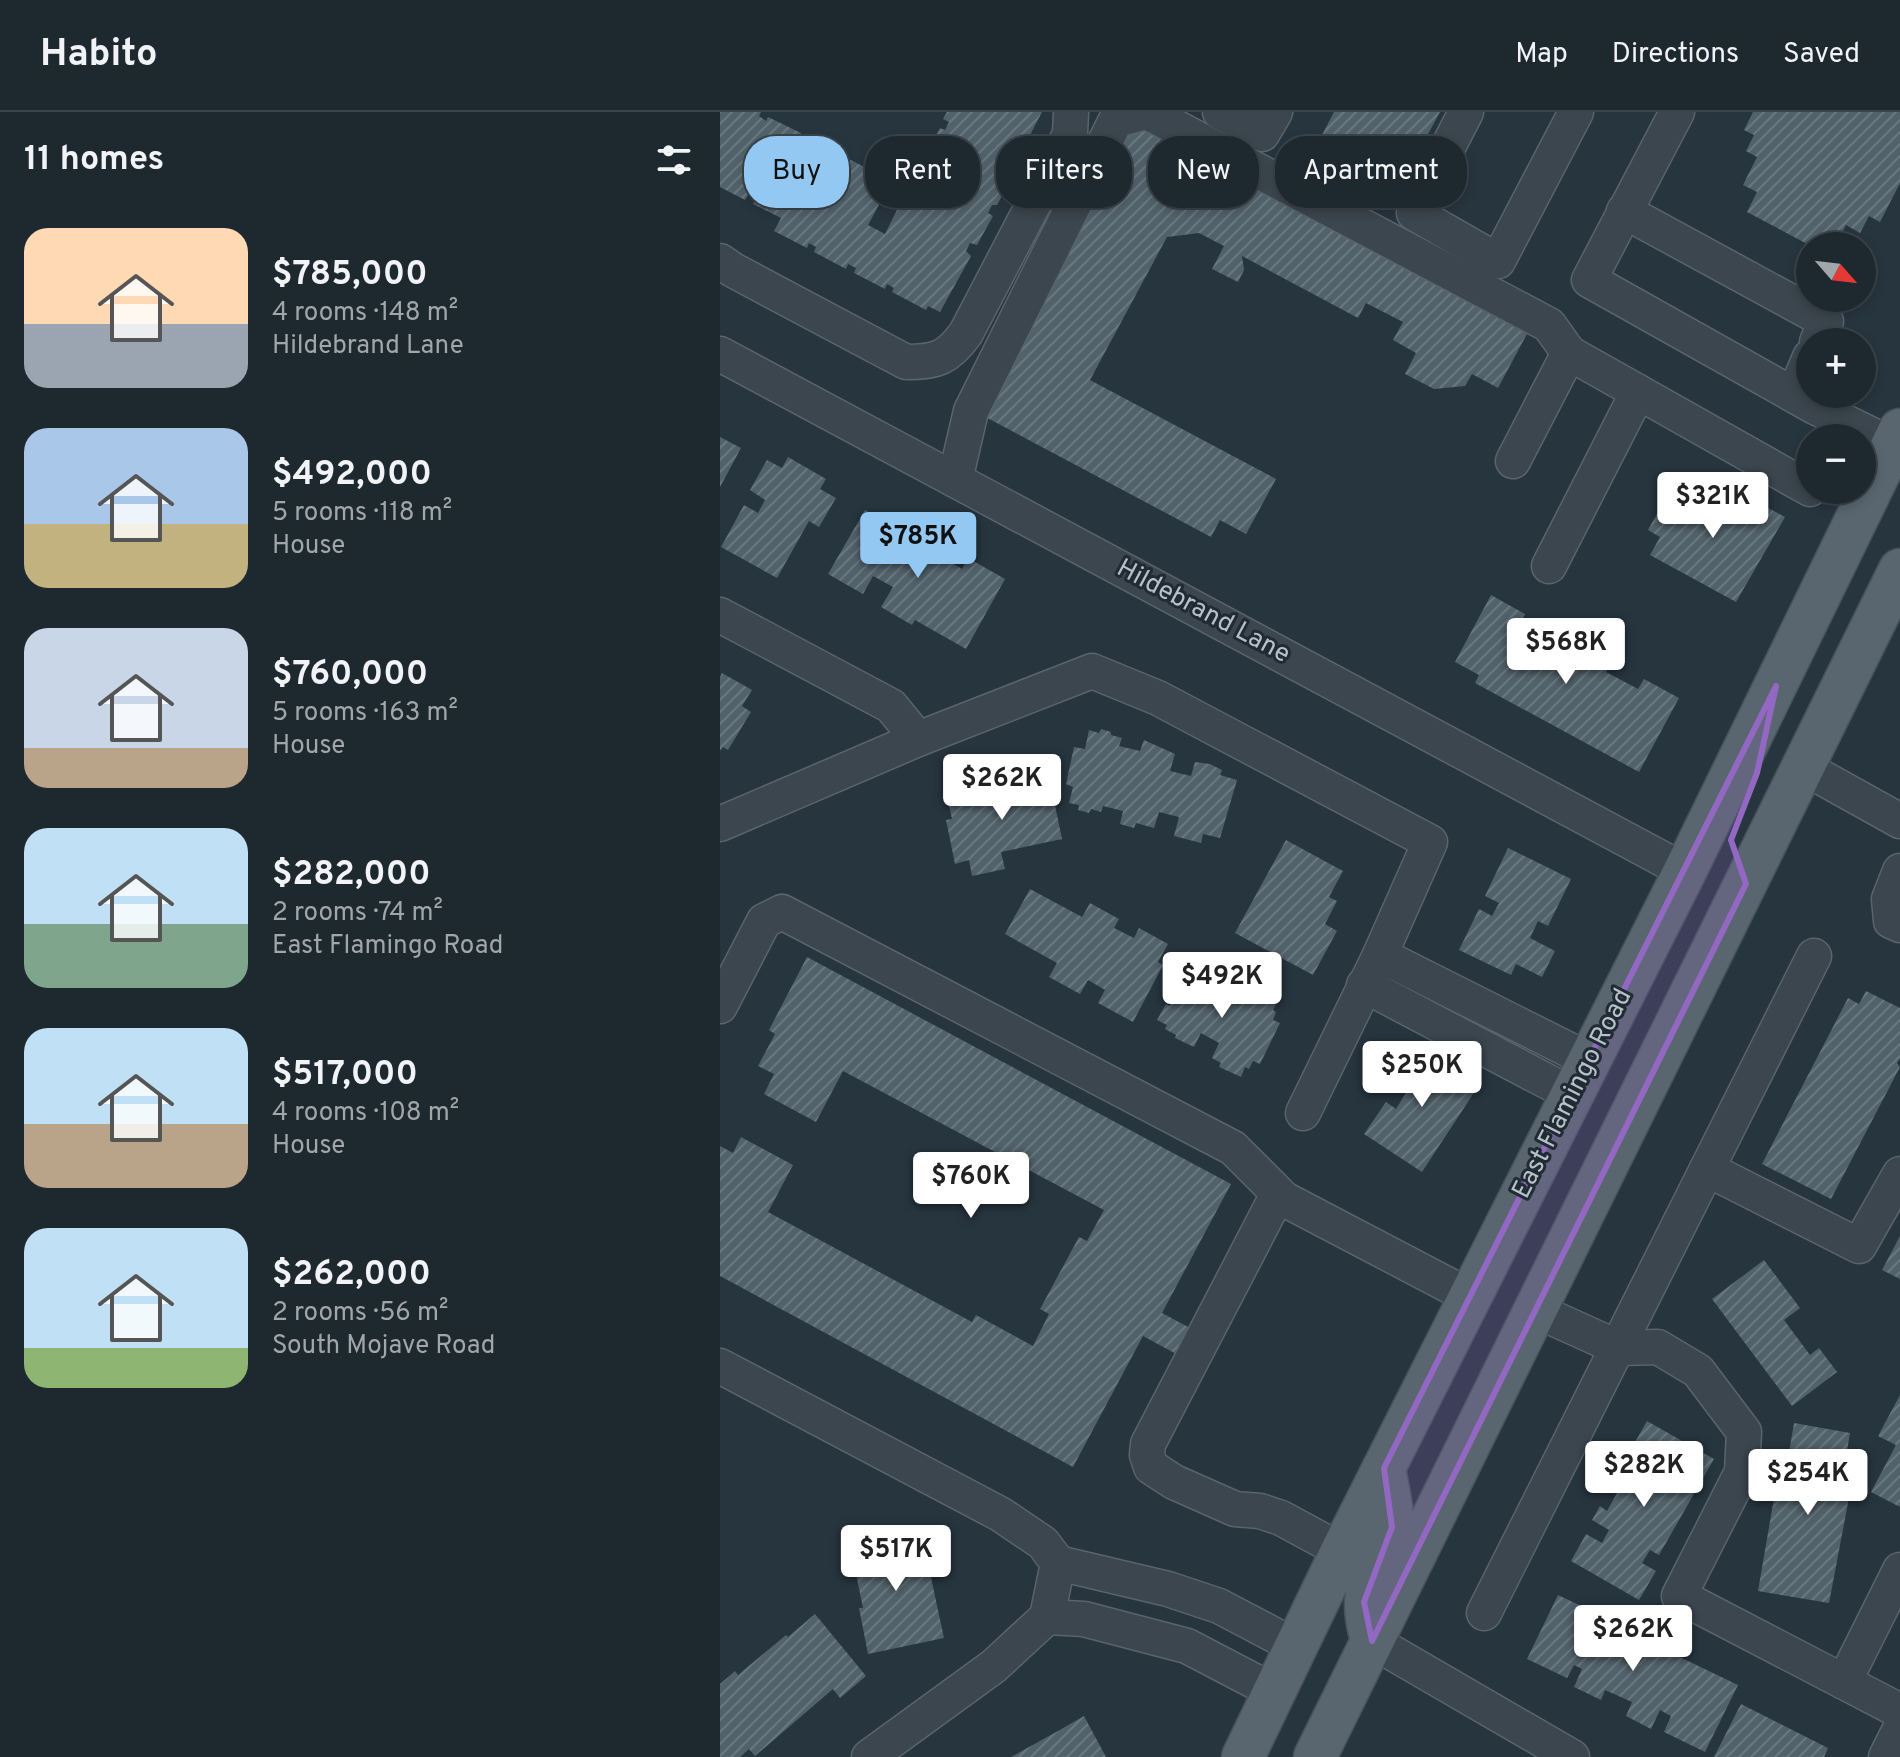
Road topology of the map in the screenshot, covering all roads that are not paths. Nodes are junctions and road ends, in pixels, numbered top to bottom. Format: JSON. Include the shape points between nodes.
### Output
{"nodes":[{"id":1,"x":1071,"y":112,"type":"edge"},
{"id":2,"x":1146,"y":112,"type":"edge"},
{"id":3,"x":1220,"y":112,"type":"edge"},
{"id":4,"x":1275,"y":112,"type":"edge"},
{"id":5,"x":1466,"y":112,"type":"edge"},
{"id":6,"x":1576,"y":112,"type":"edge"},
{"id":7,"x":1677,"y":112,"type":"edge"},
{"id":8,"x":1624,"y":211,"type":"junction"},
{"id":9,"x":720,"y":261,"type":"edge"},
{"id":10,"x":1823,"y":328,"type":"edge"},
{"id":11,"x":1569,"y":353,"type":"junction"},
{"id":12,"x":720,"y":354,"type":"edge"},
{"id":13,"x":1796,"y":390,"type":"edge"},
{"id":14,"x":1638,"y":392,"type":"junction"},
{"id":15,"x":1794,"y":395,"type":"junction"},
{"id":16,"x":1896,"y":437,"type":"edge"},
{"id":17,"x":1513,"y":461,"type":"dead end"},
{"id":18,"x":955,"y":480,"type":"junction"},
{"id":19,"x":1796,"y":482,"type":"edge"},
{"id":20,"x":1836,"y":504,"type":"edge"},
{"id":21,"x":1857,"y":516,"type":"junction"},
{"id":22,"x":1549,"y":566,"type":"dead end"},
{"id":23,"x":1900,"y":570,"type":"edge"},
{"id":24,"x":720,"y":615,"type":"edge"},
{"id":25,"x":1776,"y":686,"type":"junction"},
{"id":26,"x":918,"y":739,"type":"junction"},
{"id":27,"x":1803,"y":767,"type":"junction"},
{"id":28,"x":1900,"y":821,"type":"edge"},
{"id":29,"x":720,"y":824,"type":"edge"},
{"id":30,"x":1685,"y":871,"type":"junction"},
{"id":31,"x":1900,"y":871,"type":"edge"},
{"id":32,"x":1746,"y":884,"type":"junction"},
{"id":33,"x":1900,"y":925,"type":"edge"},
{"id":34,"x":1380,"y":955,"type":"junction"},
{"id":35,"x":1814,"y":956,"type":"dead end"},
{"id":36,"x":1364,"y":985,"type":"junction"},
{"id":37,"x":720,"y":1006,"type":"edge"},
{"id":38,"x":1490,"y":1010,"type":"junction"},
{"id":39,"x":1669,"y":1040,"type":"junction"},
{"id":40,"x":1473,"y":1042,"type":"junction"},
{"id":41,"x":1581,"y":1077,"type":"junction"},
{"id":42,"x":1303,"y":1113,"type":"dead end"},
{"id":43,"x":1707,"y":1169,"type":"junction"},
{"id":44,"x":1900,"y":1174,"type":"edge"},
{"id":45,"x":1278,"y":1194,"type":"junction"},
{"id":46,"x":1471,"y":1297,"type":"junction"},
{"id":47,"x":1535,"y":1310,"type":"junction"},
{"id":48,"x":1619,"y":1348,"type":"junction"},
{"id":49,"x":720,"y":1366,"type":"edge"},
{"id":50,"x":1384,"y":1468,"type":"junction"},
{"id":51,"x":1342,"y":1551,"type":"junction"},
{"id":52,"x":1058,"y":1563,"type":"junction"},
{"id":53,"x":1900,"y":1570,"type":"edge"},
{"id":54,"x":1484,"y":1613,"type":"dead end"},
{"id":55,"x":1047,"y":1617,"type":"junction"},
{"id":56,"x":1372,"y":1641,"type":"junction"},
{"id":57,"x":1295,"y":1646,"type":"junction"},
{"id":58,"x":1844,"y":1682,"type":"junction"},
{"id":59,"x":1275,"y":1692,"type":"junction"},
{"id":60,"x":1900,"y":1711,"type":"edge"},
{"id":61,"x":1900,"y":1729,"type":"edge"},
{"id":62,"x":869,"y":1757,"type":"edge"},
{"id":63,"x":1243,"y":1757,"type":"edge"},
{"id":64,"x":1274,"y":1757,"type":"edge"},
{"id":65,"x":1315,"y":1757,"type":"edge"},
{"id":66,"x":1572,"y":1757,"type":"edge"},
{"id":67,"x":1886,"y":1757,"type":"edge"}],
"edges":[{"from":1,"to":9,"type":"street","via":[[1070,134],[952,353],[929,362],[906,362]]},
{"from":2,"to":11,"type":"street","via":[[1549,325]]},
{"from":2,"to":18,"type":"street","via":[[1116,120],[971,411]]},
{"from":3,"to":4,"type":"street","via":[[1262,134]]},
{"from":5,"to":6,"type":"street","via":[[1414,213],[1498,261]]},
{"from":7,"to":8,"type":"street"},
{"from":8,"to":10,"type":"street","via":[[1826,321]]},
{"from":8,"to":15,"type":"street","via":[[1589,280]]},
{"from":11,"to":14,"type":"street"},
{"from":11,"to":17,"type":"street"},
{"from":12,"to":18,"type":"street","name":"Hildebrand Lane"},
{"from":13,"to":15,"type":"street"},
{"from":14,"to":19,"type":"street"},
{"from":14,"to":22,"type":"street"},
{"from":15,"to":16,"type":"street"},
{"from":16,"to":21,"type":"main road","name":"East Flamingo Road"},
{"from":18,"to":30,"type":"street","name":"Hildebrand Lane"},
{"from":20,"to":21,"type":"street"},
{"from":21,"to":25,"type":"main road","name":"East Flamingo Road"},
{"from":23,"to":27,"type":"main road"},
{"from":24,"to":26,"type":"street","via":[[891,706]]},
{"from":25,"to":30,"type":"main road","name":"East Flamingo Road"},
{"from":25,"to":32,"type":"main road","via":[[1757,773],[1731,840]]},
{"from":26,"to":29,"type":"street"},
{"from":26,"to":34,"type":"street","via":[[1092,671],[1158,698],[1430,842]]},
{"from":27,"to":28,"type":"street"},
{"from":27,"to":32,"type":"main road"},
{"from":30,"to":39,"type":"main road","via":[[1696,888],[1697,909],[1667,970]]},
{"from":30,"to":41,"type":"main road","name":"East Flamingo Road"},
{"from":31,"to":33,"type":"street","via":[[1889,899],[1891,921]]},
{"from":32,"to":39,"type":"main road"},
{"from":34,"to":36,"type":"street"},
{"from":34,"to":38,"type":"street"},
{"from":35,"to":43,"type":"street"},
{"from":36,"to":40,"type":"street"},
{"from":36,"to":42,"type":"street"},
{"from":37,"to":45,"type":"street","via":[[764,921],[782,912],[1233,1148]]},
{"from":38,"to":40,"type":"street"},
{"from":38,"to":41,"type":"street"},
{"from":39,"to":47,"type":"main road"},
{"from":40,"to":41,"type":"street"},
{"from":41,"to":46,"type":"main road","name":"East Flamingo Road"},
{"from":43,"to":44,"type":"street","via":[[1859,1246]]},
{"from":43,"to":48,"type":"street"},
{"from":45,"to":46,"type":"street"},
{"from":45,"to":51,"type":"street","via":[[1148,1444],[1147,1455],[1151,1467],[1174,1482],[1235,1509],[1281,1518]]},
{"from":46,"to":50,"type":"main road","name":"East Flamingo Road"},
{"from":47,"to":48,"type":"street"},
{"from":47,"to":56,"type":"main road"},
{"from":48,"to":54,"type":"street"},
{"from":48,"to":58,"type":"street","via":[[1658,1347],[1698,1371],[1744,1432],[1742,1472],[1679,1596]]},
{"from":49,"to":52,"type":"street","via":[[1000,1514],[1043,1543]]},
{"from":50,"to":51,"type":"main road","name":"East Flamingo Road"},
{"from":50,"to":56,"type":"main road","via":[[1392,1527],[1364,1602]]},
{"from":51,"to":57,"type":"main road","name":"East Flamingo Road"},
{"from":52,"to":55,"type":"street"},
{"from":52,"to":57,"type":"street","via":[[1219,1606]]},
{"from":53,"to":58,"type":"street"},
{"from":55,"to":59,"type":"street","via":[[1084,1619],[1187,1646]]},
{"from":55,"to":62,"type":"street","via":[[994,1666]]},
{"from":56,"to":65,"type":"main road"},
{"from":56,"to":66,"type":"street"},
{"from":57,"to":59,"type":"main road","name":"East Flamingo Road"},
{"from":57,"to":64,"type":"main road","via":[[1305,1683]]},
{"from":58,"to":60,"type":"street"},
{"from":59,"to":63,"type":"main road","name":"East Flamingo Road"},
{"from":61,"to":67,"type":"street"}]}
